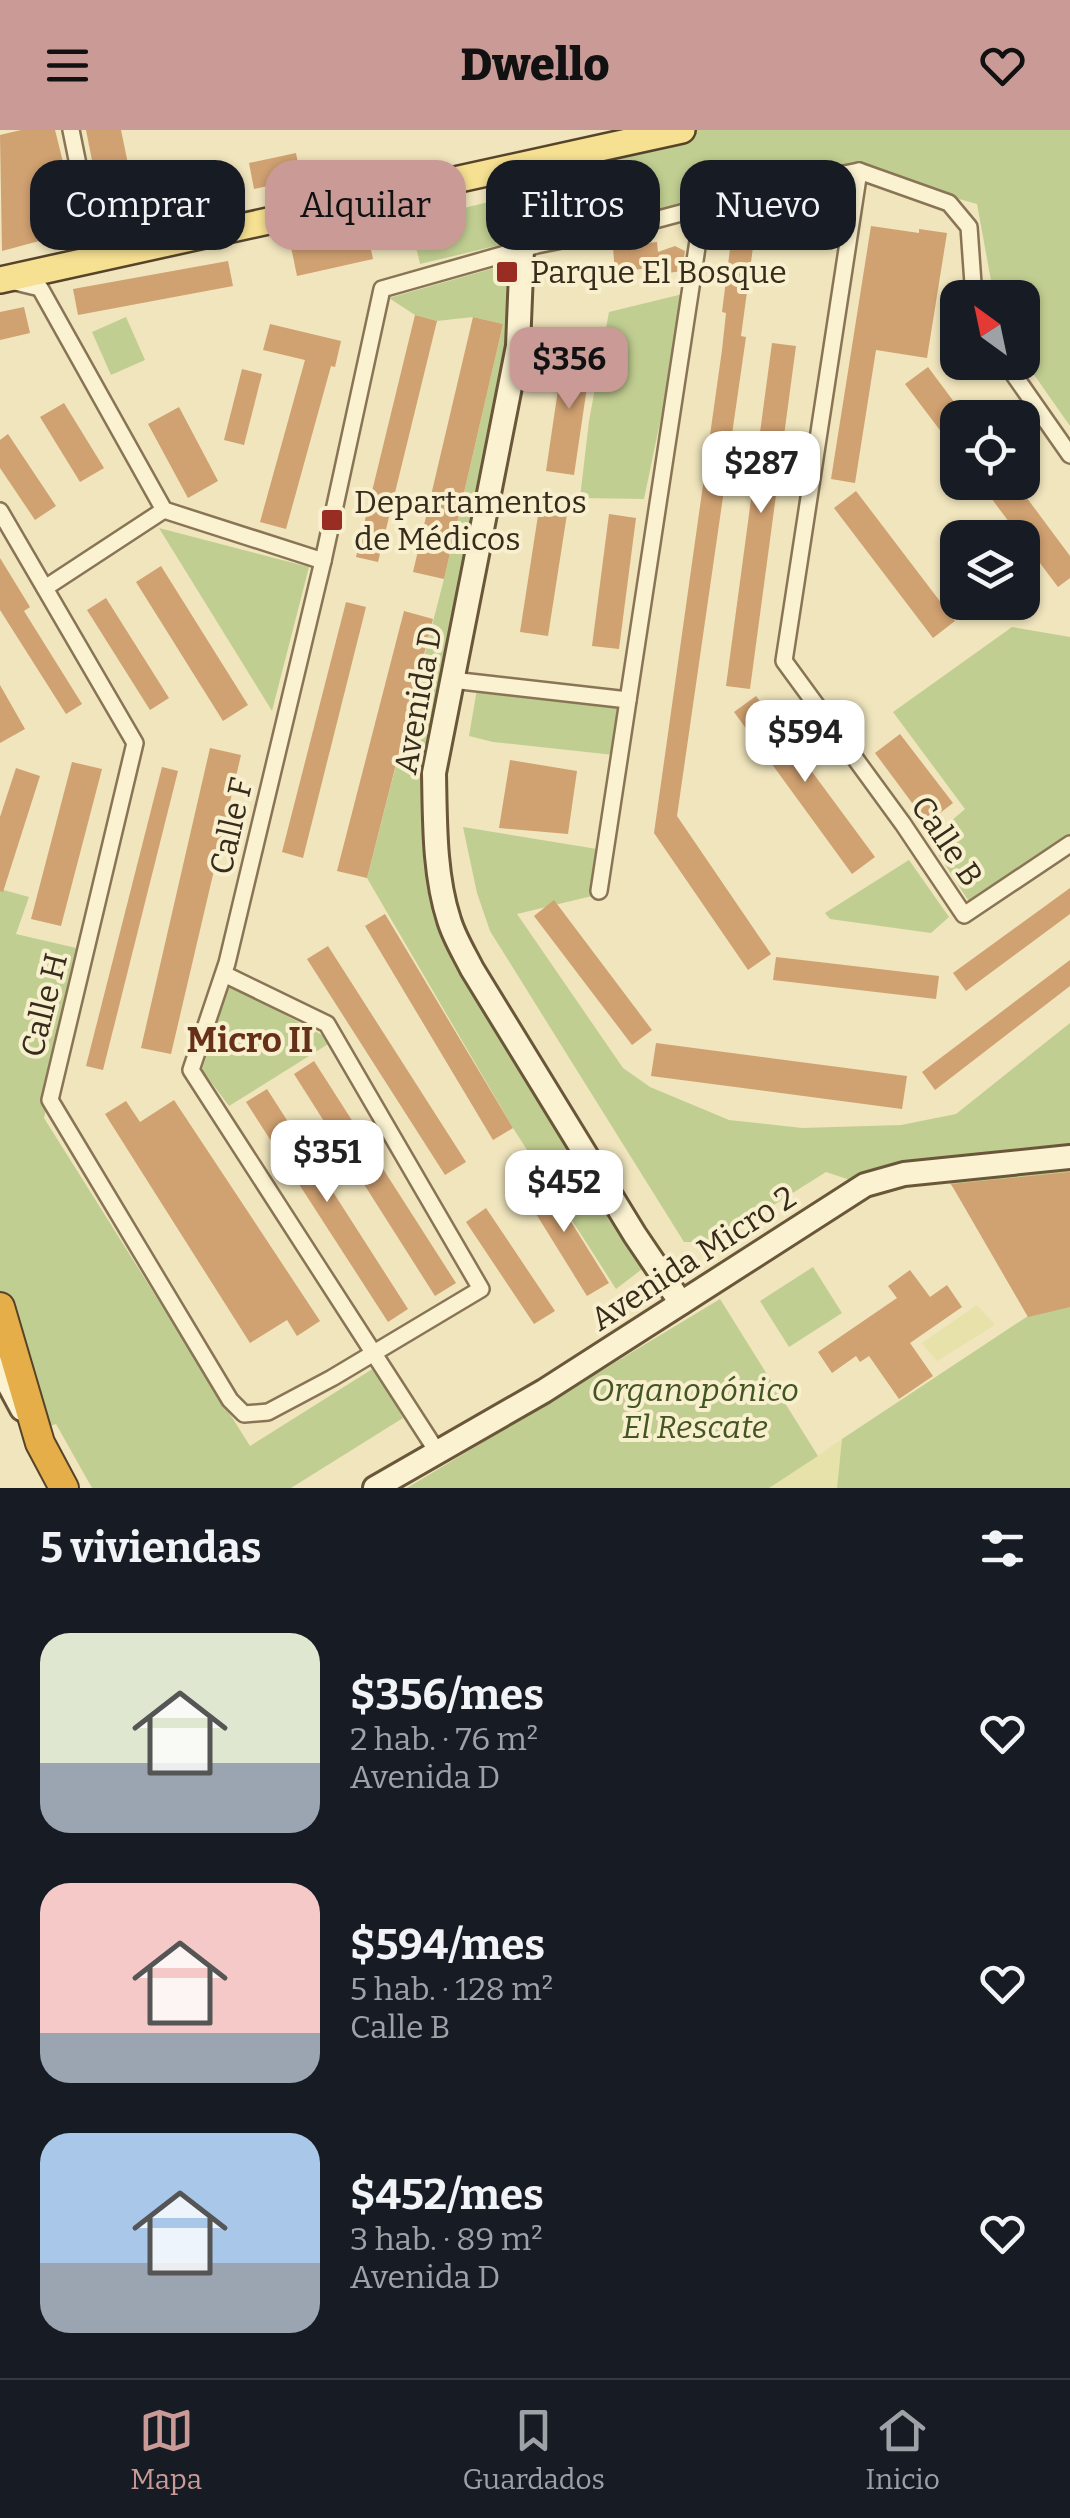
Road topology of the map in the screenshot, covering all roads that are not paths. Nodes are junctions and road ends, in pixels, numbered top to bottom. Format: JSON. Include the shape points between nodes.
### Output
{"nodes":[{"id":1,"x":72,"y":130,"type":"edge"},
{"id":2,"x":682,"y":130,"type":"edge"},
{"id":3,"x":544,"y":160,"type":"edge"},
{"id":4,"x":859,"y":171,"type":"junction"},
{"id":5,"x":856,"y":172,"type":"edge"},
{"id":6,"x":486,"y":173,"type":"edge"},
{"id":7,"x":515,"y":250,"type":"edge"},
{"id":8,"x":522,"y":250,"type":"edge"},
{"id":9,"x":697,"y":250,"type":"edge"},
{"id":10,"x":97,"y":258,"type":"junction"},
{"id":11,"x":1,"y":276,"type":"edge"},
{"id":12,"x":973,"y":280,"type":"edge"},
{"id":13,"x":1017,"y":380,"type":"edge"},
{"id":14,"x":1070,"y":455,"type":"edge"},
{"id":15,"x":164,"y":510,"type":"junction"},
{"id":16,"x":0,"y":512,"type":"edge"},
{"id":17,"x":323,"y":560,"type":"junction"},
{"id":18,"x":45,"y":588,"type":"junction"},
{"id":19,"x":452,"y":680,"type":"junction"},
{"id":20,"x":628,"y":700,"type":"junction"},
{"id":21,"x":1070,"y":844,"type":"edge"},
{"id":22,"x":598,"y":891,"type":"dead end"},
{"id":23,"x":224,"y":974,"type":"junction"},
{"id":24,"x":1070,"y":1157,"type":"edge"},
{"id":25,"x":681,"y":1303,"type":"junction"},
{"id":26,"x":0,"y":1308,"type":"edge"},
{"id":27,"x":374,"y":1356,"type":"junction"},
{"id":28,"x":0,"y":1368,"type":"edge"},
{"id":29,"x":40,"y":1443,"type":"junction"},
{"id":30,"x":438,"y":1453,"type":"junction"},
{"id":31,"x":64,"y":1488,"type":"edge"},
{"id":32,"x":375,"y":1488,"type":"edge"}],
"edges":[{"from":1,"to":10,"type":"street"},
{"from":2,"to":3,"type":"main road"},
{"from":4,"to":5,"type":"street"},
{"from":4,"to":12,"type":"street","via":[[948,203],[969,227]]},
{"from":4,"to":21,"type":"street","name":"Calle B","via":[[784,662],[964,915]]},
{"from":6,"to":10,"type":"main road"},
{"from":7,"to":17,"type":"street","name":"Calle F","via":[[382,289]]},
{"from":8,"to":19,"type":"street","name":"Avenida D","via":[[518,346]]},
{"from":9,"to":20,"type":"street"},
{"from":10,"to":11,"type":"main road"},
{"from":11,"to":15,"type":"street","via":[[40,288]]},
{"from":13,"to":14,"type":"street"},
{"from":15,"to":17,"type":"street"},
{"from":15,"to":18,"type":"street"},
{"from":16,"to":18,"type":"street","name":"Calle H"},
{"from":17,"to":23,"type":"street","name":"Calle F"},
{"from":18,"to":27,"type":"street","name":"Calle H","via":[[135,743],[50,1100],[244,1414],[268,1412]]},
{"from":19,"to":20,"type":"street"},
{"from":19,"to":25,"type":"street","name":"Avenida D","via":[[434,772],[448,918],[492,1003]]},
{"from":20,"to":22,"type":"street"},
{"from":23,"to":27,"type":"street","name":"Calle F","via":[[192,1070]]},
{"from":23,"to":27,"type":"street","via":[[327,1024],[481,1289]]},
{"from":24,"to":25,"type":"street","name":"Avenida Micro 2","via":[[904,1174],[865,1185]]},
{"from":25,"to":30,"type":"street","name":"Avenida Micro 2"},
{"from":26,"to":29,"type":"highway"},
{"from":27,"to":30,"type":"street","name":"Calle F"},
{"from":28,"to":29,"type":"street"},
{"from":29,"to":31,"type":"highway"},
{"from":30,"to":32,"type":"street","name":"Avenida Micro 2"}]}
